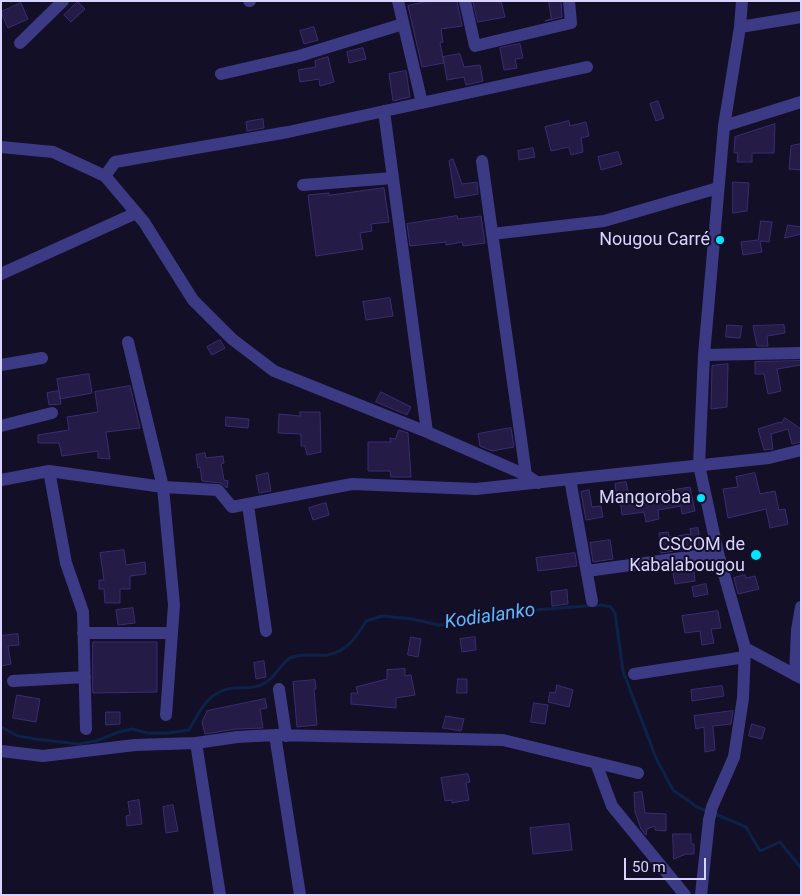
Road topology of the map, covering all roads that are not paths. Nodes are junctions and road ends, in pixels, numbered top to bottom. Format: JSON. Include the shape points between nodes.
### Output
{"nodes":[{"id":1,"x":63,"y":1,"type":"edge"},
{"id":2,"x":398,"y":1,"type":"edge"},
{"id":3,"x":465,"y":1,"type":"edge"},
{"id":4,"x":569,"y":1,"type":"edge"},
{"id":5,"x":742,"y":1,"type":"edge"},
{"id":6,"x":801,"y":18,"type":"edge"},
{"id":7,"x":403,"y":24,"type":"junction"},
{"id":8,"x":740,"y":27,"type":"junction"},
{"id":9,"x":20,"y":43,"type":"dead end"},
{"id":10,"x":587,"y":68,"type":"dead end"},
{"id":11,"x":221,"y":74,"type":"dead end"},
{"id":12,"x":801,"y":102,"type":"edge"},
{"id":13,"x":422,"y":103,"type":"junction"},
{"id":14,"x":384,"y":111,"type":"junction"},
{"id":15,"x":724,"y":126,"type":"junction"},
{"id":16,"x":1,"y":147,"type":"edge"},
{"id":17,"x":482,"y":161,"type":"dead end"},
{"id":18,"x":105,"y":176,"type":"junction"},
{"id":19,"x":393,"y":178,"type":"junction"},
{"id":20,"x":303,"y":186,"type":"dead end"},
{"id":21,"x":718,"y":188,"type":"junction"},
{"id":22,"x":136,"y":213,"type":"junction"},
{"id":23,"x":492,"y":234,"type":"junction"},
{"id":24,"x":1,"y":274,"type":"edge"},
{"id":25,"x":128,"y":342,"type":"dead end"},
{"id":26,"x":801,"y":353,"type":"edge"},
{"id":27,"x":704,"y":355,"type":"junction"},
{"id":28,"x":42,"y":358,"type":"dead end"},
{"id":29,"x":1,"y":365,"type":"edge"},
{"id":30,"x":52,"y":413,"type":"dead end"},
{"id":31,"x":1,"y":426,"type":"edge"},
{"id":32,"x":427,"y":432,"type":"junction"},
{"id":33,"x":801,"y":450,"type":"edge"},
{"id":34,"x":699,"y":465,"type":"junction"},
{"id":35,"x":50,"y":471,"type":"junction"},
{"id":36,"x":526,"y":475,"type":"junction"},
{"id":37,"x":570,"y":479,"type":"junction"},
{"id":38,"x":1,"y":480,"type":"edge"},
{"id":39,"x":538,"y":482,"type":"junction"},
{"id":40,"x":163,"y":487,"type":"junction"},
{"id":41,"x":248,"y":505,"type":"junction"},
{"id":42,"x":718,"y":553,"type":"junction"},
{"id":43,"x":587,"y":571,"type":"junction"},
{"id":44,"x":592,"y":601,"type":"dead end"},
{"id":45,"x":801,"y":607,"type":"edge"},
{"id":46,"x":266,"y":632,"type":"dead end"},
{"id":47,"x":84,"y":633,"type":"junction"},
{"id":48,"x":172,"y":633,"type":"junction"},
{"id":49,"x":745,"y":653,"type":"junction"},
{"id":50,"x":634,"y":674,"type":"dead end"},
{"id":51,"x":799,"y":675,"type":"edge"},
{"id":52,"x":85,"y":678,"type":"junction"},
{"id":53,"x":13,"y":681,"type":"dead end"},
{"id":54,"x":279,"y":689,"type":"dead end"},
{"id":55,"x":166,"y":715,"type":"dead end"},
{"id":56,"x":86,"y":729,"type":"dead end"},
{"id":57,"x":280,"y":736,"type":"junction"},
{"id":58,"x":196,"y":743,"type":"junction"},
{"id":59,"x":1,"y":752,"type":"edge"},
{"id":60,"x":596,"y":763,"type":"junction"},
{"id":61,"x":638,"y":773,"type":"dead end"},
{"id":62,"x":220,"y":895,"type":"edge"},
{"id":63,"x":300,"y":895,"type":"edge"},
{"id":64,"x":685,"y":895,"type":"edge"},
{"id":65,"x":701,"y":895,"type":"edge"}],
"edges":[{"from":1,"to":9,"type":"street"},
{"from":2,"to":7,"type":"street"},
{"from":3,"to":4,"type":"street","via":[[475,46],[572,23]]},
{"from":5,"to":8,"type":"street"},
{"from":6,"to":8,"type":"street"},
{"from":7,"to":11,"type":"street","via":[[299,56]]},
{"from":7,"to":13,"type":"street"},
{"from":8,"to":15,"type":"street"},
{"from":10,"to":13,"type":"street"},
{"from":12,"to":15,"type":"street"},
{"from":13,"to":14,"type":"street"},
{"from":14,"to":18,"type":"street","via":[[288,132],[116,162]]},
{"from":14,"to":19,"type":"street"},
{"from":15,"to":21,"type":"street"},
{"from":16,"to":18,"type":"street","via":[[52,152]]},
{"from":17,"to":23,"type":"street"},
{"from":18,"to":22,"type":"street"},
{"from":19,"to":20,"type":"street"},
{"from":19,"to":32,"type":"street"},
{"from":21,"to":23,"type":"street","via":[[604,221]]},
{"from":21,"to":27,"type":"street"},
{"from":22,"to":24,"type":"street"},
{"from":22,"to":32,"type":"street","via":[[193,300],[232,339],[274,371]]},
{"from":23,"to":36,"type":"street"},
{"from":25,"to":40,"type":"street"},
{"from":26,"to":27,"type":"street"},
{"from":27,"to":34,"type":"street"},
{"from":28,"to":29,"type":"street"},
{"from":30,"to":31,"type":"street"},
{"from":32,"to":36,"type":"street"},
{"from":33,"to":34,"type":"street","via":[[769,458]]},
{"from":34,"to":37,"type":"street"},
{"from":34,"to":42,"type":"street"},
{"from":35,"to":38,"type":"street"},
{"from":35,"to":40,"type":"street"},
{"from":35,"to":47,"type":"street","via":[[66,563],[83,612]]},
{"from":36,"to":39,"type":"street"},
{"from":37,"to":39,"type":"street"},
{"from":37,"to":43,"type":"street"},
{"from":39,"to":41,"type":"street","via":[[476,489],[352,484]]},
{"from":40,"to":41,"type":"street","via":[[218,490],[232,507]]},
{"from":40,"to":48,"type":"street","via":[[174,605]]},
{"from":41,"to":46,"type":"street"},
{"from":42,"to":43,"type":"street"},
{"from":42,"to":49,"type":"street"},
{"from":43,"to":44,"type":"street"},
{"from":45,"to":51,"type":"street","via":[[797,630]]},
{"from":47,"to":48,"type":"street"},
{"from":47,"to":52,"type":"street"},
{"from":48,"to":55,"type":"street"},
{"from":49,"to":50,"type":"street"},
{"from":49,"to":51,"type":"street"},
{"from":49,"to":65,"type":"street","via":[[743,698],[734,757],[712,807]]},
{"from":52,"to":53,"type":"street"},
{"from":52,"to":56,"type":"street"},
{"from":54,"to":57,"type":"street"},
{"from":57,"to":58,"type":"street","via":[[237,737]]},
{"from":57,"to":60,"type":"street","via":[[503,740]]},
{"from":57,"to":63,"type":"street"},
{"from":58,"to":59,"type":"street","via":[[43,756]]},
{"from":58,"to":62,"type":"street"},
{"from":60,"to":61,"type":"street"},
{"from":60,"to":64,"type":"street","via":[[612,806]]}]}
